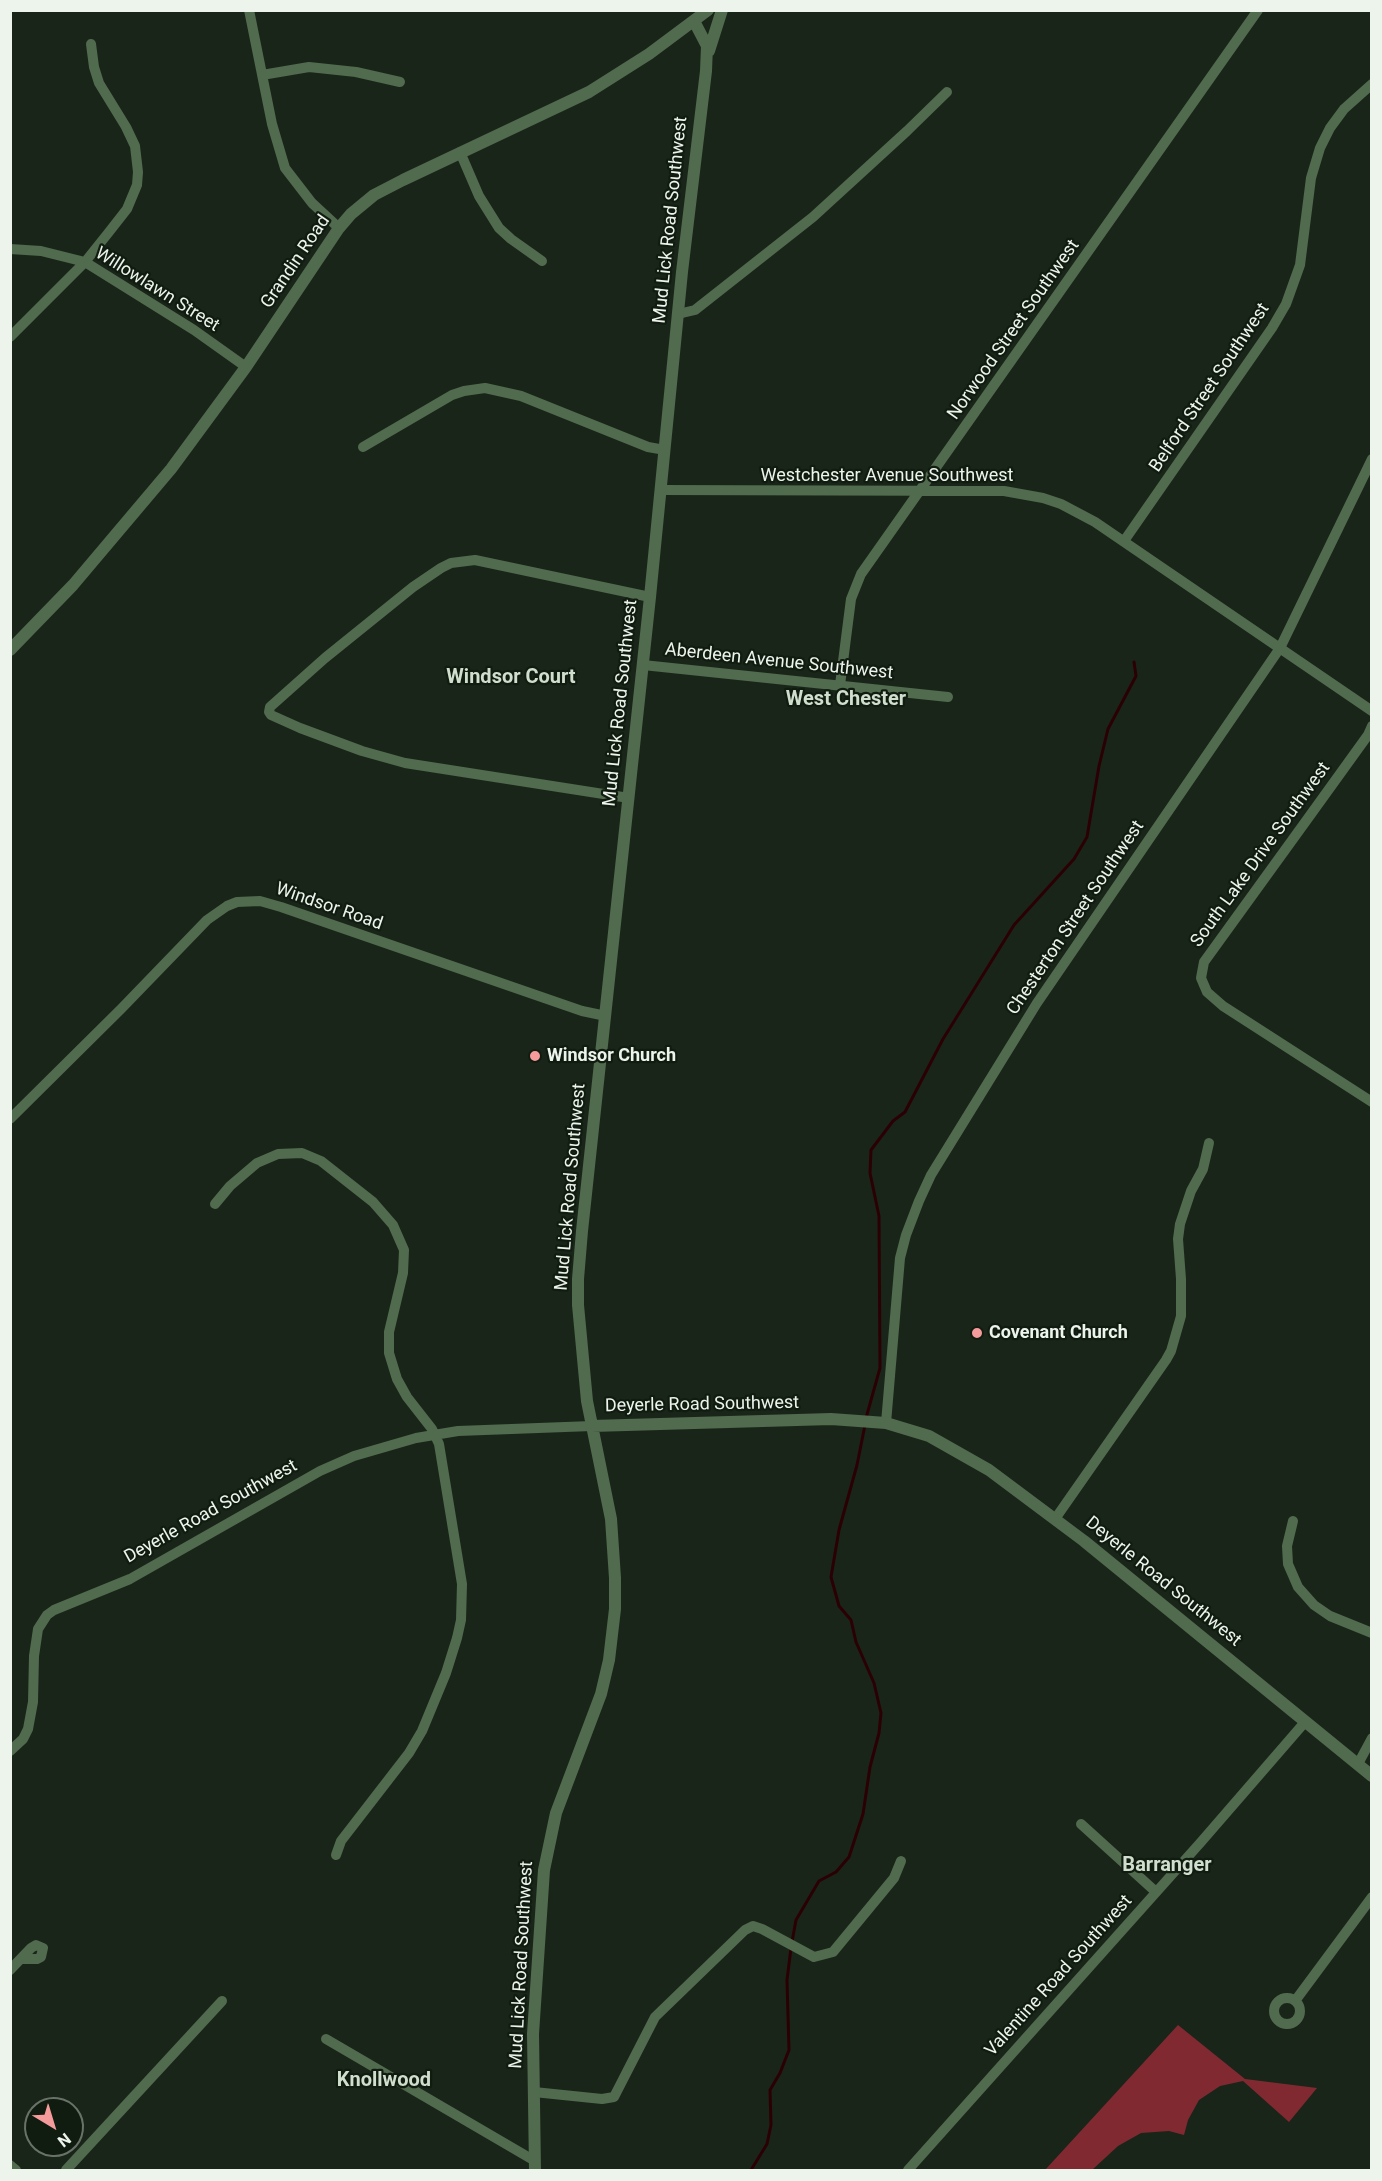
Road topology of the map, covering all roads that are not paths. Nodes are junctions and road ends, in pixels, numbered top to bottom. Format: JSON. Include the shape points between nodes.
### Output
{"nodes":[{"id":1,"x":249,"y":10,"type":"edge"},
{"id":2,"x":708,"y":10,"type":"edge"},
{"id":3,"x":722,"y":10,"type":"edge"},
{"id":4,"x":1258,"y":10,"type":"edge"},
{"id":5,"x":694,"y":21,"type":"junction"},
{"id":6,"x":91,"y":44,"type":"dead end"},
{"id":7,"x":707,"y":56,"type":"junction"},
{"id":8,"x":262,"y":75,"type":"junction"},
{"id":9,"x":400,"y":82,"type":"dead end"},
{"id":10,"x":1371,"y":84,"type":"edge"},
{"id":11,"x":947,"y":92,"type":"dead end"},
{"id":12,"x":460,"y":153,"type":"junction"},
{"id":13,"x":339,"y":228,"type":"junction"},
{"id":14,"x":10,"y":249,"type":"edge"},
{"id":15,"x":542,"y":261,"type":"dead end"},
{"id":16,"x":85,"y":262,"type":"junction"},
{"id":17,"x":678,"y":314,"type":"junction"},
{"id":18,"x":10,"y":337,"type":"edge"},
{"id":19,"x":246,"y":367,"type":"junction"},
{"id":20,"x":363,"y":447,"type":"dead end"},
{"id":21,"x":665,"y":450,"type":"junction"},
{"id":22,"x":1371,"y":459,"type":"edge"},
{"id":23,"x":662,"y":490,"type":"junction"},
{"id":24,"x":920,"y":491,"type":"junction"},
{"id":25,"x":1124,"y":542,"type":"junction"},
{"id":26,"x":650,"y":597,"type":"junction"},
{"id":27,"x":1280,"y":648,"type":"junction"},
{"id":28,"x":10,"y":650,"type":"edge"},
{"id":29,"x":643,"y":665,"type":"junction"},
{"id":30,"x":840,"y":685,"type":"junction"},
{"id":31,"x":948,"y":697,"type":"dead end"},
{"id":32,"x":1371,"y":711,"type":"edge"},
{"id":33,"x":1371,"y":726,"type":"edge"},
{"id":34,"x":629,"y":798,"type":"junction"},
{"id":35,"x":606,"y":1016,"type":"junction"},
{"id":36,"x":1371,"y":1102,"type":"edge"},
{"id":37,"x":10,"y":1119,"type":"edge"},
{"id":38,"x":1209,"y":1143,"type":"dead end"},
{"id":39,"x":215,"y":1204,"type":"dead end"},
{"id":40,"x":886,"y":1423,"type":"junction"},
{"id":41,"x":592,"y":1426,"type":"junction"},
{"id":42,"x":435,"y":1434,"type":"junction"},
{"id":43,"x":1055,"y":1519,"type":"junction"},
{"id":44,"x":1293,"y":1521,"type":"dead end"},
{"id":45,"x":1371,"y":1633,"type":"edge"},
{"id":46,"x":1305,"y":1722,"type":"junction"},
{"id":47,"x":1371,"y":1738,"type":"edge"},
{"id":48,"x":10,"y":1751,"type":"edge"},
{"id":49,"x":1358,"y":1764,"type":"junction"},
{"id":50,"x":1371,"y":1776,"type":"edge"},
{"id":51,"x":1081,"y":1824,"type":"dead end"},
{"id":52,"x":336,"y":1855,"type":"dead end"},
{"id":53,"x":901,"y":1861,"type":"dead end"},
{"id":54,"x":1156,"y":1892,"type":"junction"},
{"id":55,"x":1371,"y":1897,"type":"edge"},
{"id":56,"x":23,"y":1959,"type":"dead end"},
{"id":57,"x":10,"y":1970,"type":"edge"},
{"id":58,"x":222,"y":2001,"type":"dead end"},
{"id":59,"x":1295,"y":2001,"type":"dead end"},
{"id":60,"x":326,"y":2039,"type":"dead end"},
{"id":61,"x":534,"y":2092,"type":"junction"},
{"id":62,"x":10,"y":2165,"type":"edge"},
{"id":63,"x":535,"y":2166,"type":"edge"},
{"id":64,"x":16,"y":2170,"type":"edge"},
{"id":65,"x":66,"y":2170,"type":"edge"},
{"id":66,"x":908,"y":2170,"type":"edge"}],
"edges":[{"from":1,"to":8,"type":"street"},
{"from":2,"to":5,"type":"street","name":"Grandin Road"},
{"from":3,"to":7,"type":"street"},
{"from":4,"to":24,"type":"street","name":"Norwood Street Southwest"},
{"from":5,"to":7,"type":"street","name":"Mud Lick Road Southwest","via":[[704,37]]},
{"from":5,"to":12,"type":"street","name":"Grandin Road","via":[[589,92]]},
{"from":6,"to":16,"type":"street","via":[[99,83],[135,146],[138,172],[127,209]]},
{"from":7,"to":17,"type":"street","name":"Mud Lick Road Southwest"},
{"from":8,"to":9,"type":"street","via":[[309,67]]},
{"from":8,"to":13,"type":"street","via":[[285,168],[312,203]]},
{"from":10,"to":25,"type":"street","name":"Belford Street Southwest","via":[[1344,109],[1320,148],[1311,178],[1300,265],[1286,304]]},
{"from":11,"to":17,"type":"street","via":[[813,217],[696,310]]},
{"from":12,"to":13,"type":"street","name":"Grandin Road","via":[[374,195]]},
{"from":12,"to":15,"type":"street","via":[[499,228]]},
{"from":13,"to":19,"type":"street","name":"Grandin Road"},
{"from":14,"to":16,"type":"street","name":"Willowlawn Street"},
{"from":16,"to":18,"type":"street"},
{"from":16,"to":19,"type":"street","name":"Willowlawn Street"},
{"from":17,"to":21,"type":"street","name":"Mud Lick Road Southwest"},
{"from":19,"to":28,"type":"street","name":"Grandin Road","via":[[119,532]]},
{"from":20,"to":21,"type":"street","via":[[452,395],[485,388],[521,396],[648,447]]},
{"from":21,"to":23,"type":"street","name":"Mud Lick Road Southwest"},
{"from":22,"to":27,"type":"street","name":"Chesterton Street Southwest"},
{"from":23,"to":24,"type":"street","name":"Westchester Avenue Southwest"},
{"from":23,"to":26,"type":"street","name":"Mud Lick Road Southwest"},
{"from":24,"to":25,"type":"street","name":"Westchester Avenue Southwest","via":[[1004,492],[1043,498],[1085,516]]},
{"from":24,"to":30,"type":"street","name":"Norwood Street Southwest","via":[[854,588]]},
{"from":25,"to":27,"type":"street","name":"Westchester Avenue Southwest"},
{"from":26,"to":29,"type":"street","name":"Mud Lick Road Southwest"},
{"from":26,"to":34,"type":"street","via":[[475,560],[451,563],[413,587],[325,658],[269,712],[300,728],[405,763]]},
{"from":27,"to":32,"type":"street","name":"Westchester Avenue Southwest"},
{"from":27,"to":40,"type":"street","name":"Chesterton Street Southwest","via":[[1036,1003],[931,1176],[900,1258]]},
{"from":29,"to":30,"type":"street","name":"Aberdeen Avenue Southwest"},
{"from":29,"to":34,"type":"street","name":"Mud Lick Road Southwest"},
{"from":30,"to":31,"type":"street","name":"Aberdeen Avenue Southwest"},
{"from":33,"to":36,"type":"street","name":"South Lake Drive Southwest","via":[[1204,962],[1201,978],[1207,992],[1224,1006]]},
{"from":34,"to":35,"type":"street","name":"Mud Lick Road Southwest"},
{"from":35,"to":37,"type":"street","name":"Windsor Road","via":[[281,907],[260,901],[237,902],[207,920]]},
{"from":35,"to":41,"type":"street","name":"Mud Lick Road Southwest","via":[[578,1279],[583,1364]]},
{"from":38,"to":43,"type":"street","via":[[1203,1169],[1180,1224],[1181,1316],[1171,1351]]},
{"from":39,"to":42,"type":"street","via":[[257,1162],[289,1152],[321,1161],[381,1209],[400,1237],[404,1259],[389,1332],[393,1370],[407,1397]]},
{"from":40,"to":41,"type":"street","name":"Deyerle Road Southwest","via":[[831,1419]]},
{"from":40,"to":43,"type":"street","name":"Deyerle Road Southwest","via":[[953,1448]]},
{"from":41,"to":42,"type":"street","name":"Deyerle Road Southwest"},
{"from":41,"to":61,"type":"street","name":"Mud Lick Road Southwest","via":[[611,1519],[615,1610],[601,1694],[556,1813],[546,1858],[534,1996]]},
{"from":42,"to":48,"type":"street","name":"Deyerle Road Southwest","via":[[377,1448],[320,1471],[130,1579],[47,1615],[38,1629],[28,1729]]},
{"from":42,"to":52,"type":"street","via":[[462,1584],[457,1638],[422,1731],[341,1841]]},
{"from":43,"to":46,"type":"street","name":"Deyerle Road Southwest"},
{"from":44,"to":45,"type":"street","via":[[1287,1546],[1288,1564],[1298,1587],[1330,1616]]},
{"from":46,"to":49,"type":"street","name":"Deyerle Road Southwest"},
{"from":46,"to":54,"type":"street","name":"Valentine Road Southwest"},
{"from":47,"to":49,"type":"street"},
{"from":49,"to":50,"type":"street","name":"Deyerle Road Southwest"},
{"from":51,"to":54,"type":"street"},
{"from":53,"to":61,"type":"street","via":[[894,1878],[833,1952],[814,1957],[753,1926],[745,1930],[655,2017],[614,2097]]},
{"from":54,"to":66,"type":"street","name":"Valentine Road Southwest"},
{"from":55,"to":59,"type":"street"},
{"from":56,"to":57,"type":"street"},
{"from":58,"to":65,"type":"street"},
{"from":60,"to":63,"type":"street"},
{"from":61,"to":63,"type":"street","name":"Mud Lick Road Southwest"},
{"from":62,"to":64,"type":"street"}]}
